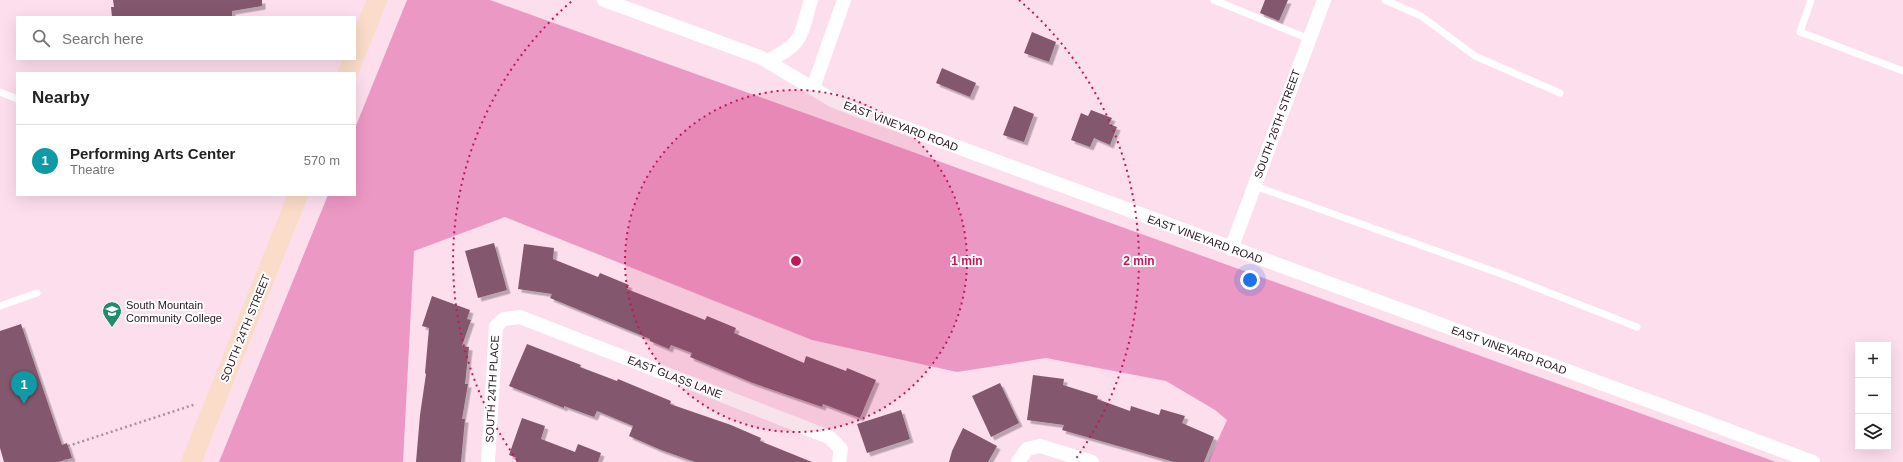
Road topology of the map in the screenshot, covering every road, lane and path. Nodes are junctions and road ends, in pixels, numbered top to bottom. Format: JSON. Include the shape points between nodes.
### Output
{"nodes":[{"id":1,"x":377,"y":0,"type":"edge"},
{"id":2,"x":604,"y":0,"type":"edge"},
{"id":3,"x":811,"y":0,"type":"edge"},
{"id":4,"x":844,"y":0,"type":"edge"},
{"id":5,"x":1214,"y":0,"type":"edge"},
{"id":6,"x":1324,"y":0,"type":"edge"},
{"id":7,"x":1385,"y":0,"type":"edge"},
{"id":8,"x":1811,"y":0,"type":"edge"},
{"id":9,"x":1309,"y":39,"type":"junction"},
{"id":10,"x":356,"y":52,"type":"edge"},
{"id":11,"x":354,"y":60,"type":"edge"},
{"id":12,"x":767,"y":61,"type":"junction"},
{"id":13,"x":1903,"y":71,"type":"edge"},
{"id":14,"x":348,"y":72,"type":"edge"},
{"id":15,"x":813,"y":88,"type":"junction"},
{"id":16,"x":0,"y":92,"type":"edge"},
{"id":17,"x":1560,"y":92,"type":"dead end"},
{"id":18,"x":16,"y":99,"type":"edge"},
{"id":19,"x":1254,"y":186,"type":"junction"},
{"id":20,"x":298,"y":196,"type":"edge"},
{"id":21,"x":1231,"y":249,"type":"junction"},
{"id":22,"x":37,"y":293,"type":"dead end"},
{"id":23,"x":0,"y":306,"type":"edge"},
{"id":24,"x":504,"y":319,"type":"joint"},
{"id":25,"x":1637,"y":327,"type":"dead end"},
{"id":26,"x":217,"y":397,"type":"junction"},
{"id":27,"x":68,"y":446,"type":"dead end"},
{"id":28,"x":840,"y":455,"type":"edge"},
{"id":29,"x":191,"y":462,"type":"edge"},
{"id":30,"x":488,"y":462,"type":"edge"},
{"id":31,"x":1018,"y":462,"type":"edge"},
{"id":32,"x":1092,"y":462,"type":"edge"},
{"id":33,"x":1813,"y":462,"type":"edge"}],
"edges":[{"from":1,"to":10,"type":"main road"},
{"from":2,"to":12,"type":"street","name":"EAST VINEYARD ROAD"},
{"from":3,"to":12,"type":"street","via":[[798,41],[786,52]]},
{"from":4,"to":15,"type":"street"},
{"from":5,"to":9,"type":"lane"},
{"from":6,"to":9,"type":"street","name":"SOUTH 26TH STREET"},
{"from":7,"to":17,"type":"lane","via":[[1421,16],[1475,56]]},
{"from":8,"to":13,"type":"lane","via":[[1800,32]]},
{"from":9,"to":19,"type":"street","name":"SOUTH 26TH STREET"},
{"from":11,"to":14,"type":"main road"},
{"from":12,"to":15,"type":"street","name":"EAST VINEYARD ROAD"},
{"from":15,"to":21,"type":"street","name":"EAST VINEYARD ROAD","via":[[832,100],[854,109]]},
{"from":16,"to":18,"type":"lane"},
{"from":19,"to":21,"type":"street","name":"SOUTH 26TH STREET"},
{"from":19,"to":25,"type":"lane","via":[[1504,275]]},
{"from":20,"to":26,"type":"main road","name":"SOUTH 24TH STREET"},
{"from":21,"to":33,"type":"street","name":"EAST VINEYARD ROAD"},
{"from":22,"to":23,"type":"lane"},
{"from":24,"to":28,"type":"street","name":"EAST GLASS LANE","via":[[520,317],[830,437]]},
{"from":24,"to":30,"type":"street","name":"SOUTH 24TH PLACE","via":[[496,326]]},
{"from":26,"to":27,"type":"path"},
{"from":26,"to":29,"type":"main road","name":"SOUTH 24TH STREET"},
{"from":31,"to":32,"type":"street","via":[[1026,449],[1040,446]]}]}
